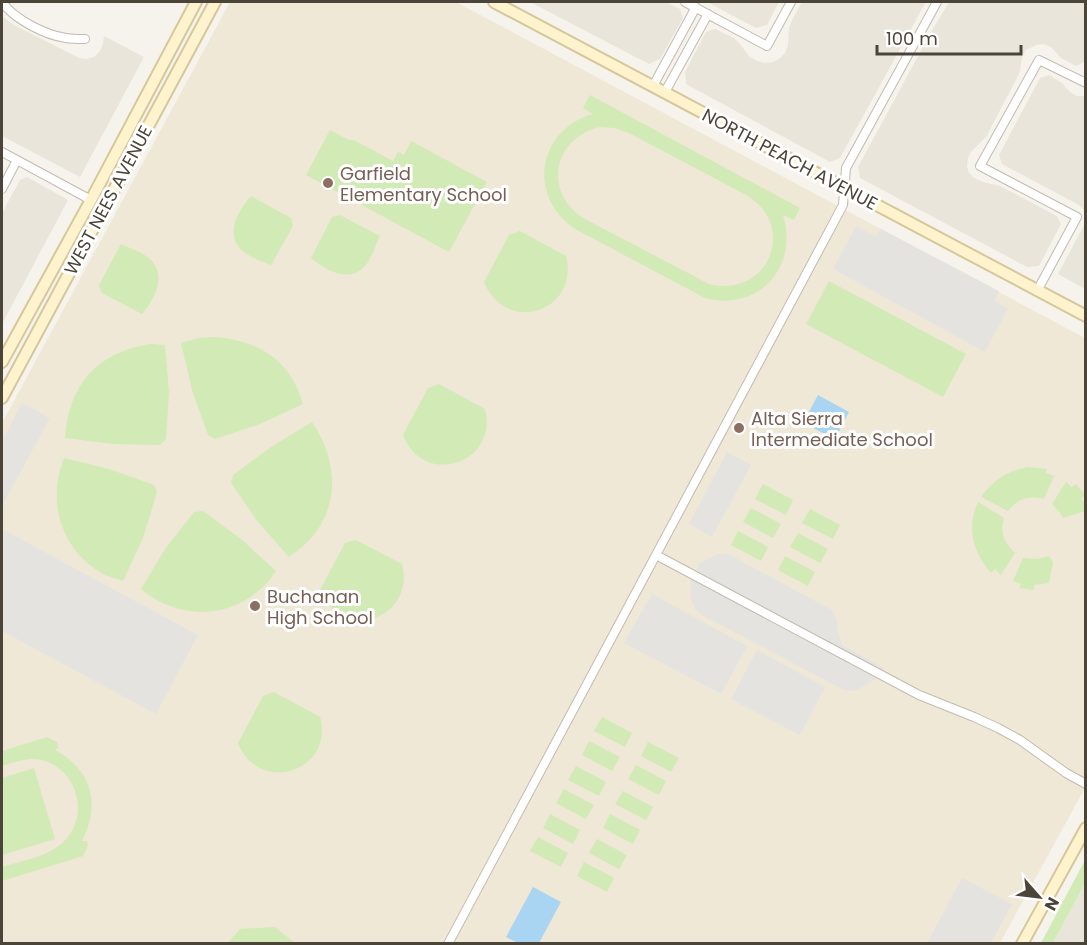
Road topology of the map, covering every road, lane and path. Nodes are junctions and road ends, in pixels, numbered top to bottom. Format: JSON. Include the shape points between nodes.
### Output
{"nodes":[{"id":1,"x":2,"y":2,"type":"edge"},
{"id":2,"x":196,"y":2,"type":"edge"},
{"id":3,"x":215,"y":2,"type":"edge"},
{"id":4,"x":495,"y":2,"type":"edge"},
{"id":5,"x":685,"y":2,"type":"edge"},
{"id":6,"x":791,"y":2,"type":"edge"},
{"id":7,"x":937,"y":2,"type":"edge"},
{"id":8,"x":696,"y":7,"type":"junction"},
{"id":9,"x":708,"y":14,"type":"junction"},
{"id":10,"x":85,"y":39,"type":"dead end"},
{"id":11,"x":1085,"y":83,"type":"edge"},
{"id":12,"x":653,"y":86,"type":"junction"},
{"id":13,"x":665,"y":92,"type":"junction"},
{"id":14,"x":2,"y":152,"type":"edge"},
{"id":15,"x":17,"y":160,"type":"junction"},
{"id":16,"x":844,"y":187,"type":"junction"},
{"id":17,"x":2,"y":189,"type":"edge"},
{"id":18,"x":91,"y":200,"type":"junction"},
{"id":19,"x":1037,"y":291,"type":"junction"},
{"id":20,"x":1086,"y":316,"type":"edge"},
{"id":21,"x":2,"y":362,"type":"edge"},
{"id":22,"x":2,"y":398,"type":"edge"},
{"id":23,"x":656,"y":555,"type":"junction"},
{"id":24,"x":1086,"y":784,"type":"edge"},
{"id":25,"x":1086,"y":828,"type":"edge"},
{"id":26,"x":448,"y":944,"type":"edge"},
{"id":27,"x":1022,"y":944,"type":"edge"}],
"edges":[{"from":1,"to":10,"type":"street","via":[[20,19],[48,34]]},
{"from":2,"to":18,"type":"main road","name":"WEST NEES AVENUE"},
{"from":3,"to":22,"type":"main road","name":"WEST NEES AVENUE"},
{"from":4,"to":12,"type":"main road","name":"NORTH PEACH AVENUE"},
{"from":5,"to":8,"type":"street"},
{"from":6,"to":9,"type":"street","via":[[767,46]]},
{"from":7,"to":16,"type":"street","via":[[846,168]]},
{"from":8,"to":9,"type":"street"},
{"from":8,"to":12,"type":"street"},
{"from":9,"to":13,"type":"street"},
{"from":11,"to":19,"type":"street","via":[[1039,60],[980,166],[1077,217]]},
{"from":12,"to":13,"type":"main road","name":"NORTH PEACH AVENUE"},
{"from":13,"to":16,"type":"main road","name":"NORTH PEACH AVENUE"},
{"from":14,"to":15,"type":"street"},
{"from":15,"to":17,"type":"street"},
{"from":15,"to":18,"type":"street"},
{"from":16,"to":19,"type":"main road","name":"NORTH PEACH AVENUE"},
{"from":16,"to":23,"type":"street","via":[[843,205]]},
{"from":18,"to":21,"type":"main road","name":"WEST NEES AVENUE"},
{"from":19,"to":20,"type":"main road","name":"NORTH PEACH AVENUE"},
{"from":23,"to":24,"type":"street","via":[[919,695],[998,728]]},
{"from":23,"to":26,"type":"street"},
{"from":25,"to":27,"type":"main road"}]}
